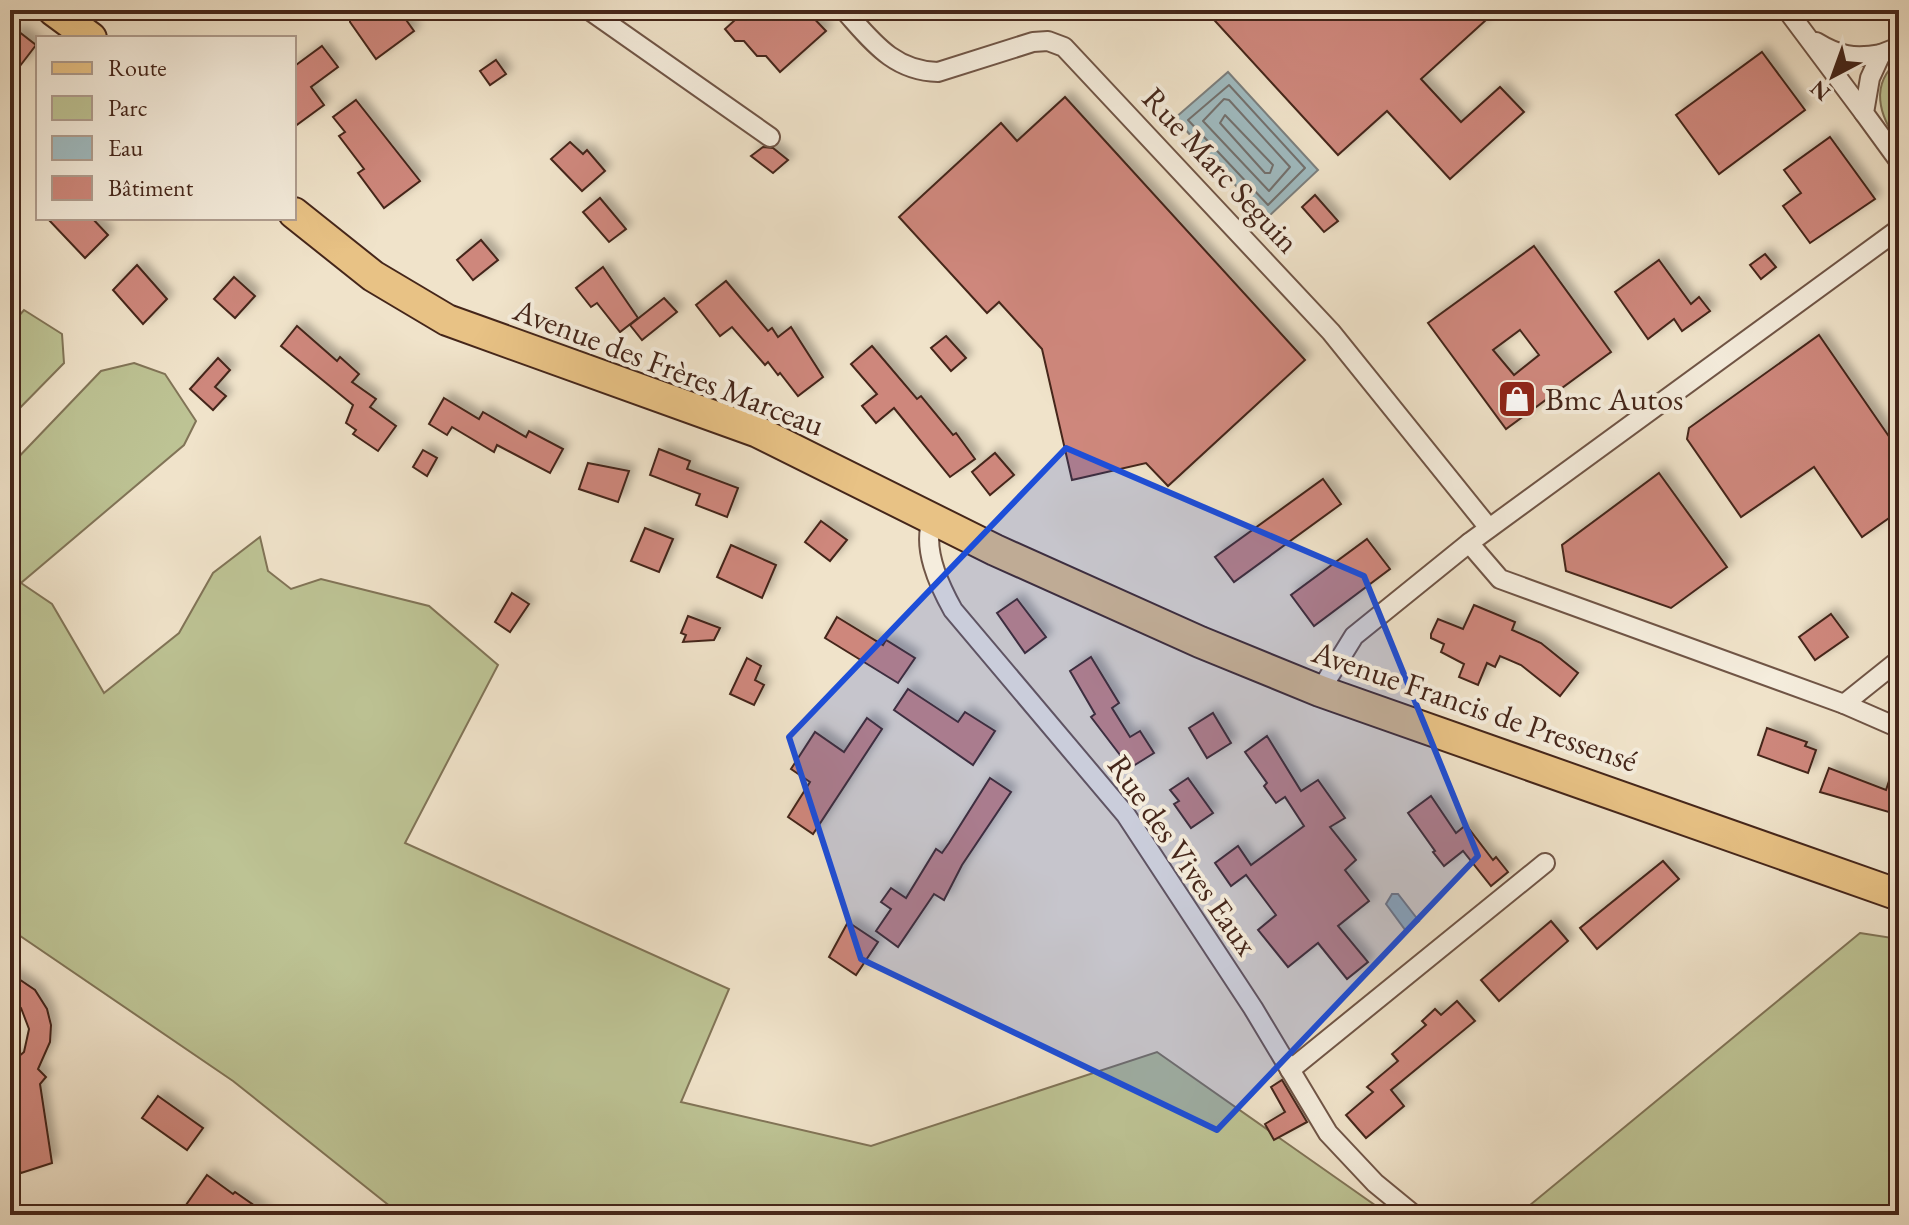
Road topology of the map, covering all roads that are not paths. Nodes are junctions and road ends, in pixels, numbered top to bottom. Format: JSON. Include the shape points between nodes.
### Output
{"nodes":[{"id":1,"x":53,"y":10,"type":"edge"},
{"id":2,"x":589,"y":10,"type":"edge"},
{"id":3,"x":844,"y":10,"type":"edge"},
{"id":4,"x":1787,"y":10,"type":"edge"},
{"id":5,"x":88,"y":36,"type":"edge"},
{"id":6,"x":1807,"y":36,"type":"junction"},
{"id":7,"x":1899,"y":47,"type":"edge"},
{"id":8,"x":1881,"y":54,"type":"junction"},
{"id":9,"x":1864,"y":113,"type":"junction"},
{"id":10,"x":770,"y":137,"type":"dead end"},
{"id":11,"x":1899,"y":161,"type":"edge"},
{"id":12,"x":296,"y":215,"type":"edge"},
{"id":13,"x":1899,"y":216,"type":"edge"},
{"id":14,"x":1892,"y":234,"type":"edge"},
{"id":15,"x":933,"y":518,"type":"junction"},
{"id":16,"x":1489,"y":528,"type":"junction"},
{"id":17,"x":1469,"y":543,"type":"junction"},
{"id":18,"x":1033,"y":567,"type":"joint"},
{"id":19,"x":1899,"y":660,"type":"edge"},
{"id":20,"x":1320,"y":691,"type":"junction"},
{"id":21,"x":1844,"y":704,"type":"junction"},
{"id":22,"x":1899,"y":728,"type":"edge"},
{"id":23,"x":1545,"y":863,"type":"dead end"},
{"id":24,"x":1899,"y":895,"type":"edge"},
{"id":25,"x":1290,"y":1070,"type":"junction"},
{"id":26,"x":1414,"y":1215,"type":"edge"}],
"edges":[{"from":1,"to":5,"type":"main road"},
{"from":2,"to":10,"type":"street"},
{"from":3,"to":16,"type":"street","name":"Rue Marc Seguin","via":[[895,62],[926,71],[1033,42],[1064,47],[1331,332]]},
{"from":4,"to":6,"type":"street"},
{"from":6,"to":8,"type":"street","via":[[1834,53],[1855,58]]},
{"from":6,"to":9,"type":"street"},
{"from":7,"to":8,"type":"street"},
{"from":8,"to":9,"type":"street"},
{"from":9,"to":11,"type":"street"},
{"from":12,"to":15,"type":"main road","name":"Avenue des Frères Marceau","via":[[373,276],[447,320],[758,432]]},
{"from":13,"to":14,"type":"street"},
{"from":14,"to":16,"type":"street"},
{"from":15,"to":18,"type":"main road","name":"Avenue des Frères Marceau"},
{"from":15,"to":25,"type":"street","name":"Rue des Vives Eaux","via":[[928,529],[931,555],[939,586],[953,610],[1126,815]]},
{"from":16,"to":17,"type":"street"},
{"from":17,"to":20,"type":"street","via":[[1354,636]]},
{"from":17,"to":21,"type":"street","via":[[1500,579]]},
{"from":18,"to":20,"type":"main road","name":"Avenue Francis de Pressensé"},
{"from":19,"to":21,"type":"street"},
{"from":20,"to":24,"type":"main road","name":"Avenue Francis de Pressensé"},
{"from":21,"to":22,"type":"street"},
{"from":23,"to":25,"type":"street"},
{"from":25,"to":26,"type":"street","name":"Rue des Vives Eaux","via":[[1346,1156]]}]}
